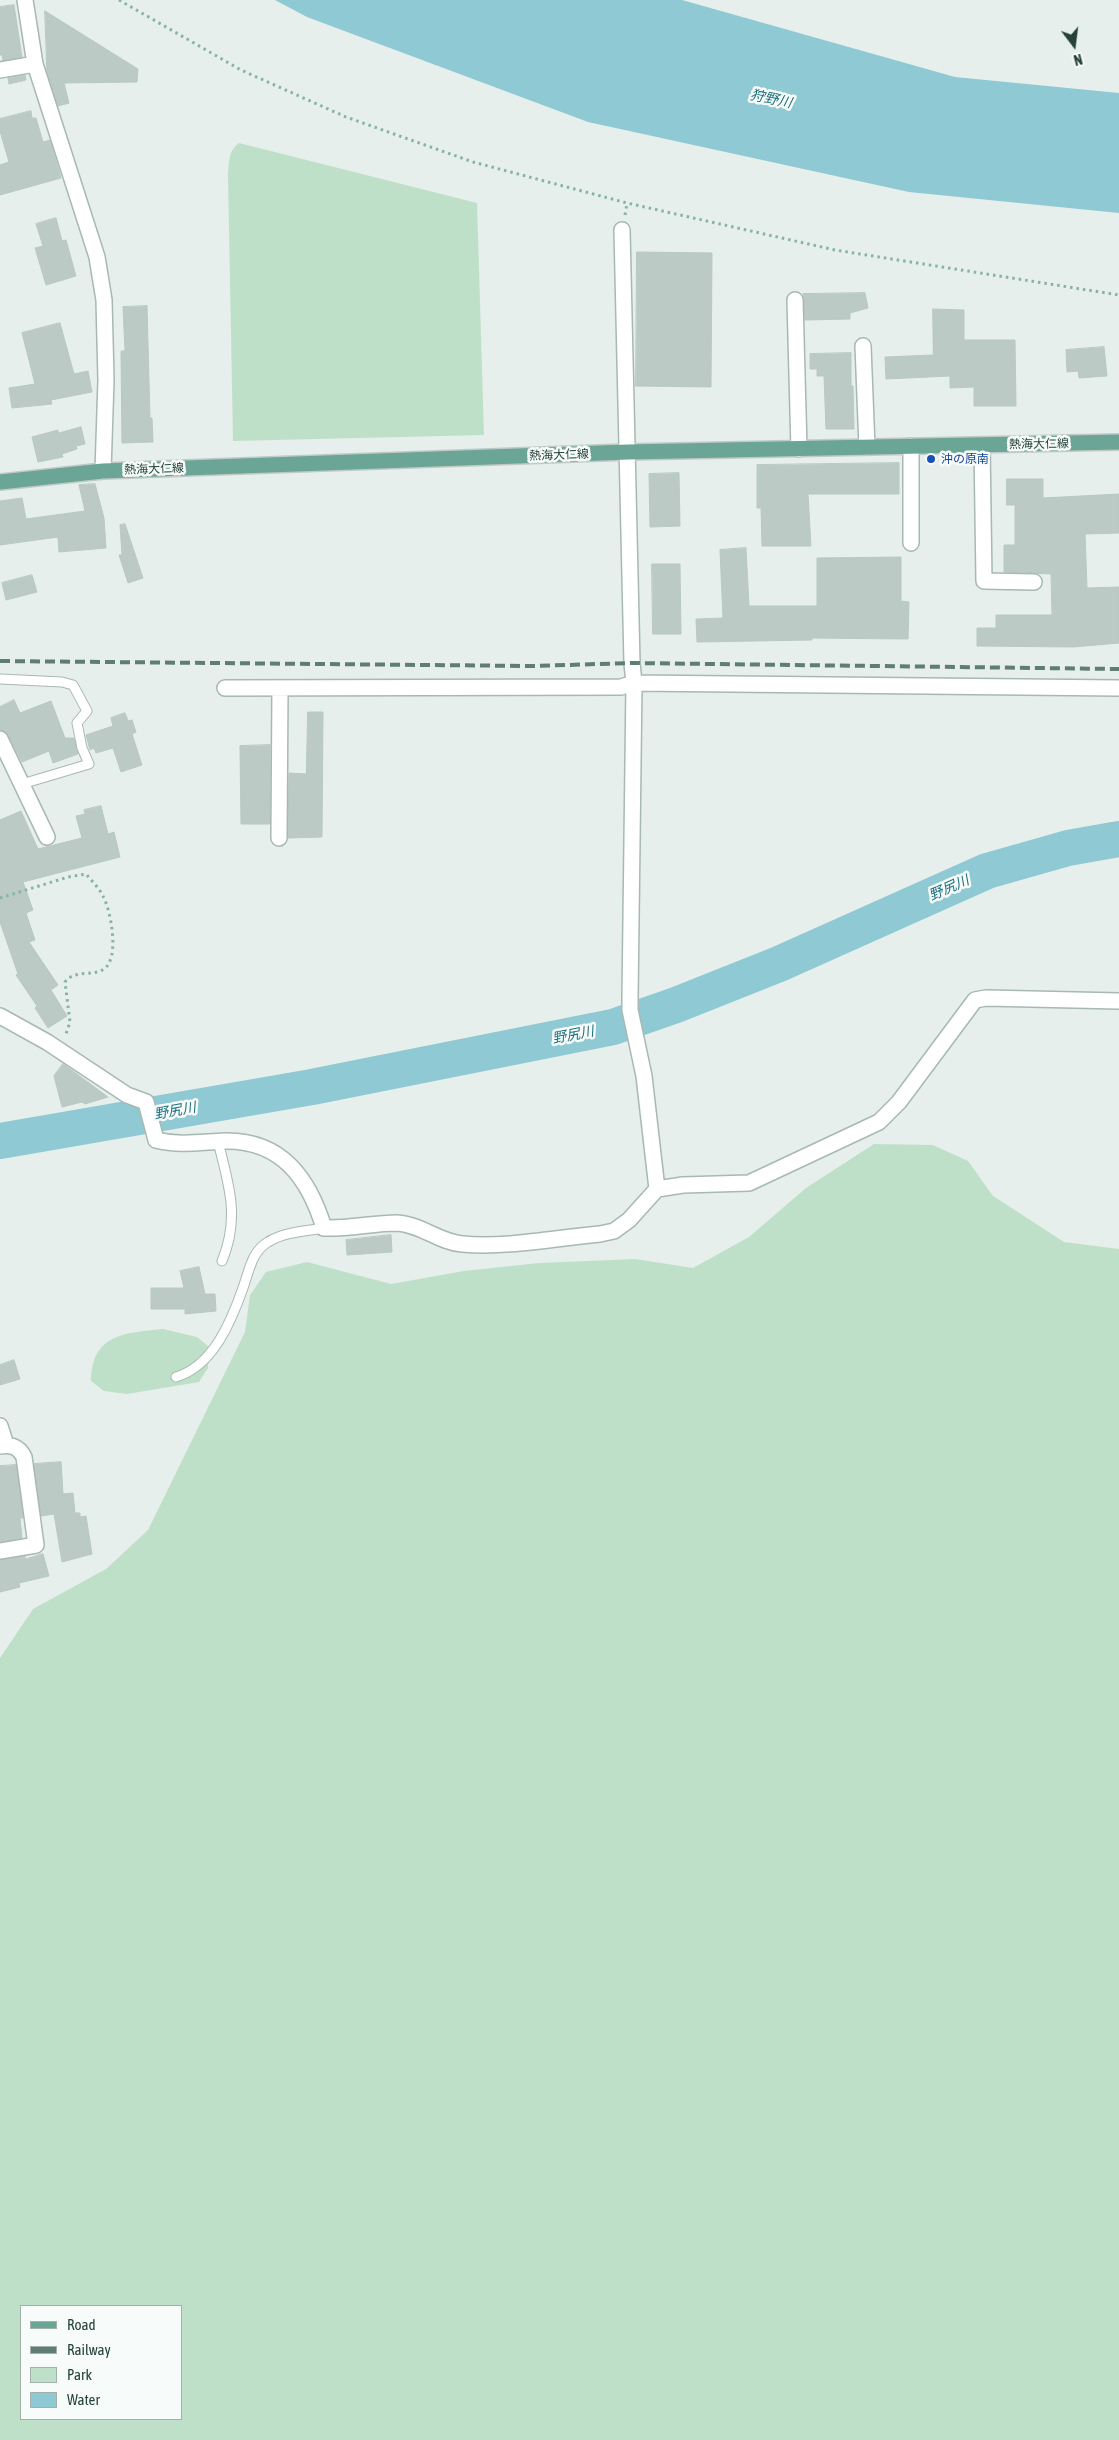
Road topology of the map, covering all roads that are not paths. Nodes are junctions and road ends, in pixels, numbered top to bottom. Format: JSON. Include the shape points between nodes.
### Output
{"nodes":[{"id":1,"x":25,"y":0,"type":"edge"},
{"id":2,"x":35,"y":64,"type":"junction"},
{"id":3,"x":0,"y":70,"type":"edge"},
{"id":4,"x":622,"y":230,"type":"dead end"},
{"id":5,"x":795,"y":300,"type":"dead end"},
{"id":6,"x":863,"y":346,"type":"dead end"},
{"id":7,"x":1119,"y":442,"type":"edge"},
{"id":8,"x":982,"y":445,"type":"junction"},
{"id":9,"x":911,"y":446,"type":"junction"},
{"id":10,"x":867,"y":447,"type":"junction"},
{"id":11,"x":800,"y":449,"type":"junction"},
{"id":12,"x":628,"y":452,"type":"junction"},
{"id":13,"x":103,"y":470,"type":"junction"},
{"id":14,"x":0,"y":482,"type":"edge"},
{"id":15,"x":911,"y":543,"type":"dead end"},
{"id":16,"x":1034,"y":582,"type":"dead end"},
{"id":17,"x":0,"y":679,"type":"edge"},
{"id":18,"x":634,"y":683,"type":"junction"},
{"id":19,"x":225,"y":688,"type":"dead end"},
{"id":20,"x":280,"y":688,"type":"junction"},
{"id":21,"x":1119,"y":688,"type":"edge"},
{"id":22,"x":0,"y":738,"type":"edge"},
{"id":23,"x":22,"y":784,"type":"junction"},
{"id":24,"x":47,"y":837,"type":"dead end"},
{"id":25,"x":279,"y":838,"type":"dead end"},
{"id":26,"x":1119,"y":1001,"type":"edge"},
{"id":27,"x":0,"y":1016,"type":"edge"},
{"id":28,"x":218,"y":1142,"type":"junction"},
{"id":29,"x":657,"y":1190,"type":"junction"},
{"id":30,"x":324,"y":1228,"type":"junction"},
{"id":31,"x":222,"y":1261,"type":"dead end"},
{"id":32,"x":176,"y":1376,"type":"dead end"},
{"id":33,"x":0,"y":1426,"type":"edge"},
{"id":34,"x":3,"y":1445,"type":"edge"},
{"id":35,"x":0,"y":1551,"type":"edge"}],
"edges":[{"from":1,"to":2,"type":"street"},
{"from":2,"to":3,"type":"street"},
{"from":2,"to":13,"type":"street","via":[[98,257],[104,309],[106,380]]},
{"from":4,"to":12,"type":"street"},
{"from":5,"to":11,"type":"street"},
{"from":6,"to":10,"type":"street"},
{"from":7,"to":8,"type":"main road","name":"熱海大仁線"},
{"from":8,"to":9,"type":"main road","name":"熱海大仁線"},
{"from":8,"to":16,"type":"street","via":[[984,581]]},
{"from":9,"to":10,"type":"main road","name":"熱海大仁線"},
{"from":9,"to":15,"type":"street"},
{"from":10,"to":11,"type":"main road","name":"熱海大仁線"},
{"from":11,"to":12,"type":"main road","name":"熱海大仁線"},
{"from":12,"to":13,"type":"main road","name":"熱海大仁線"},
{"from":12,"to":18,"type":"street"},
{"from":13,"to":14,"type":"main road","name":"熱海大仁線"},
{"from":17,"to":23,"type":"lane","via":[[73,685],[87,711],[78,723],[82,748],[89,764]]},
{"from":18,"to":20,"type":"street","via":[[621,687]]},
{"from":18,"to":21,"type":"street"},
{"from":18,"to":29,"type":"street","via":[[630,1010],[644,1076]]},
{"from":19,"to":20,"type":"street"},
{"from":20,"to":25,"type":"street"},
{"from":22,"to":23,"type":"street"},
{"from":23,"to":24,"type":"street"},
{"from":26,"to":29,"type":"street","via":[[975,1000],[899,1102],[879,1122],[749,1183],[683,1185]]},
{"from":27,"to":28,"type":"street","via":[[55,1047],[127,1095],[146,1102],[156,1140],[176,1145]]},
{"from":28,"to":30,"type":"street","via":[[256,1145],[283,1158],[307,1185]]},
{"from":28,"to":31,"type":"lane","via":[[233,1214],[231,1236]]},
{"from":29,"to":30,"type":"street","via":[[614,1231],[600,1234],[461,1244],[398,1223]]},
{"from":30,"to":32,"type":"lane","via":[[280,1237],[260,1248],[217,1343],[190,1373]]},
{"from":33,"to":34,"type":"street"},
{"from":34,"to":35,"type":"street","via":[[20,1450],[24,1457],[36,1545]]}]}
